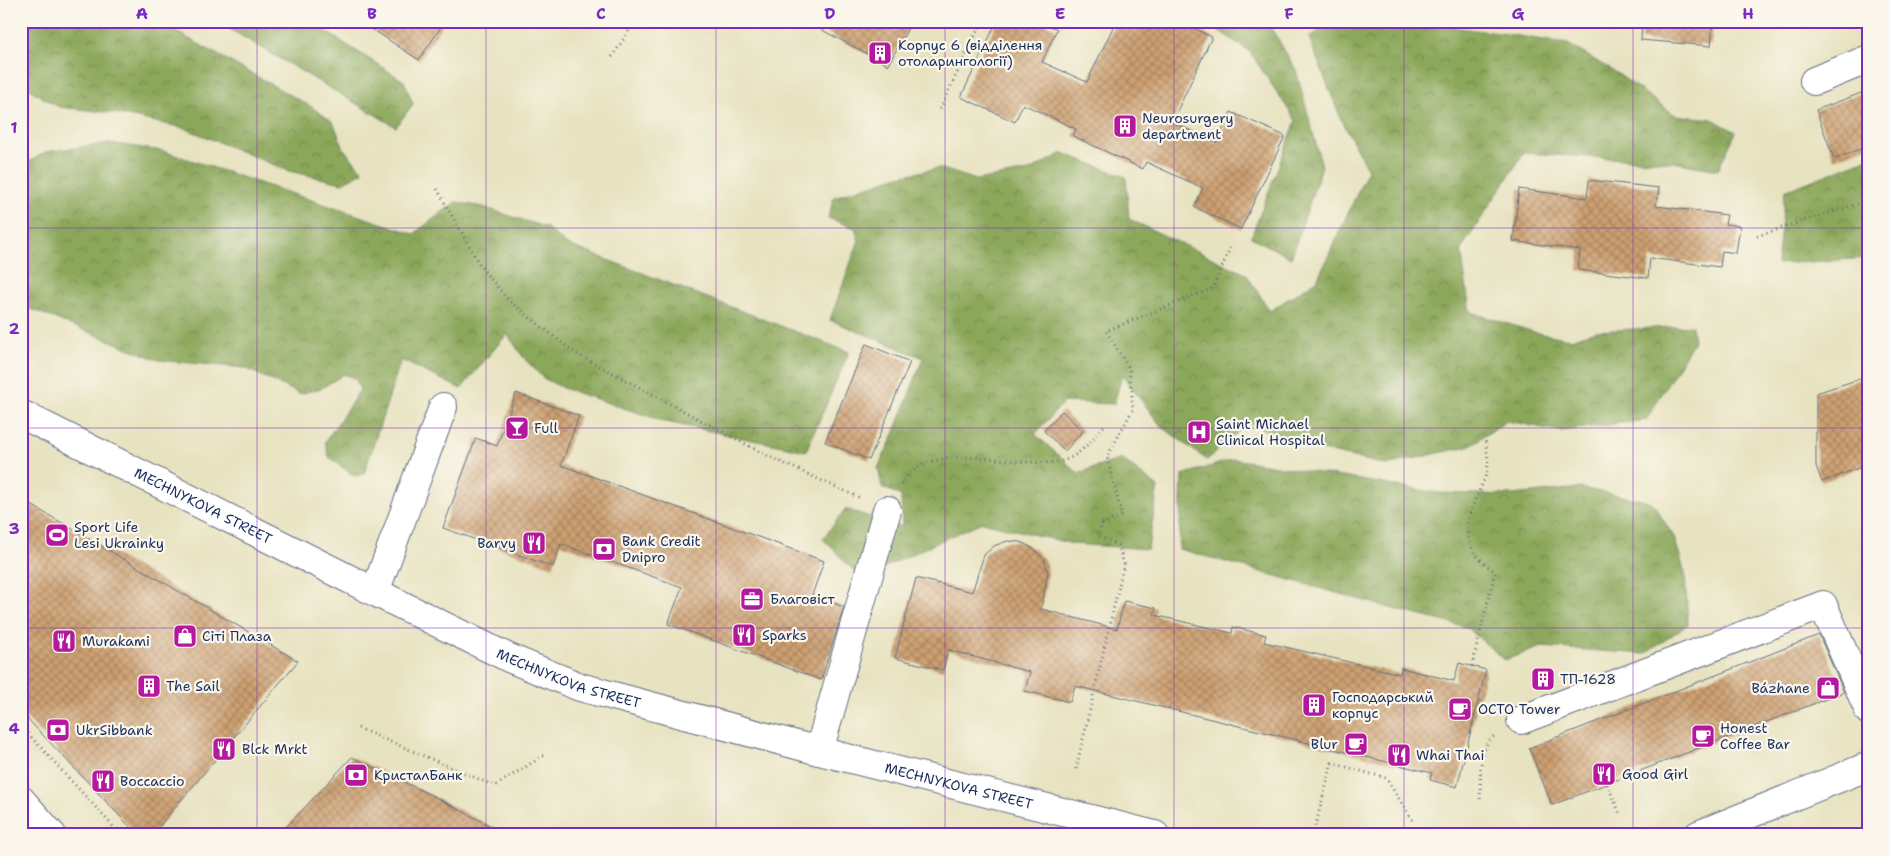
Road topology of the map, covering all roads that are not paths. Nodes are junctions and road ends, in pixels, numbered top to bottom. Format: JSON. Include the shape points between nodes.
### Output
{"nodes":[{"id":1,"x":1869,"y":59,"type":"edge"},
{"id":2,"x":1814,"y":81,"type":"dead end"},
{"id":3,"x":443,"y":407,"type":"dead end"},
{"id":4,"x":21,"y":414,"type":"edge"},
{"id":5,"x":887,"y":510,"type":"road end"},
{"id":6,"x":375,"y":592,"type":"junction"},
{"id":7,"x":1869,"y":712,"type":"edge"},
{"id":8,"x":1521,"y":720,"type":"road end"},
{"id":9,"x":819,"y":751,"type":"junction"},
{"id":10,"x":1869,"y":766,"type":"edge"},
{"id":11,"x":21,"y":800,"type":"edge"},
{"id":12,"x":52,"y":835,"type":"edge"},
{"id":13,"x":1155,"y":835,"type":"edge"},
{"id":14,"x":1698,"y":835,"type":"edge"}],
"edges":[{"from":1,"to":2,"type":"street"},
{"from":3,"to":6,"type":"street"},
{"from":4,"to":6,"type":"street","name":"MECHNYKOVA STREET"},
{"from":5,"to":9,"type":"street"},
{"from":6,"to":9,"type":"street","name":"MECHNYKOVA STREET","via":[[509,658],[580,687]]},
{"from":7,"to":8,"type":"street","via":[[1823,605]]},
{"from":9,"to":13,"type":"street","name":"MECHNYKOVA STREET"},
{"from":10,"to":14,"type":"street"},
{"from":11,"to":12,"type":"street"}]}
